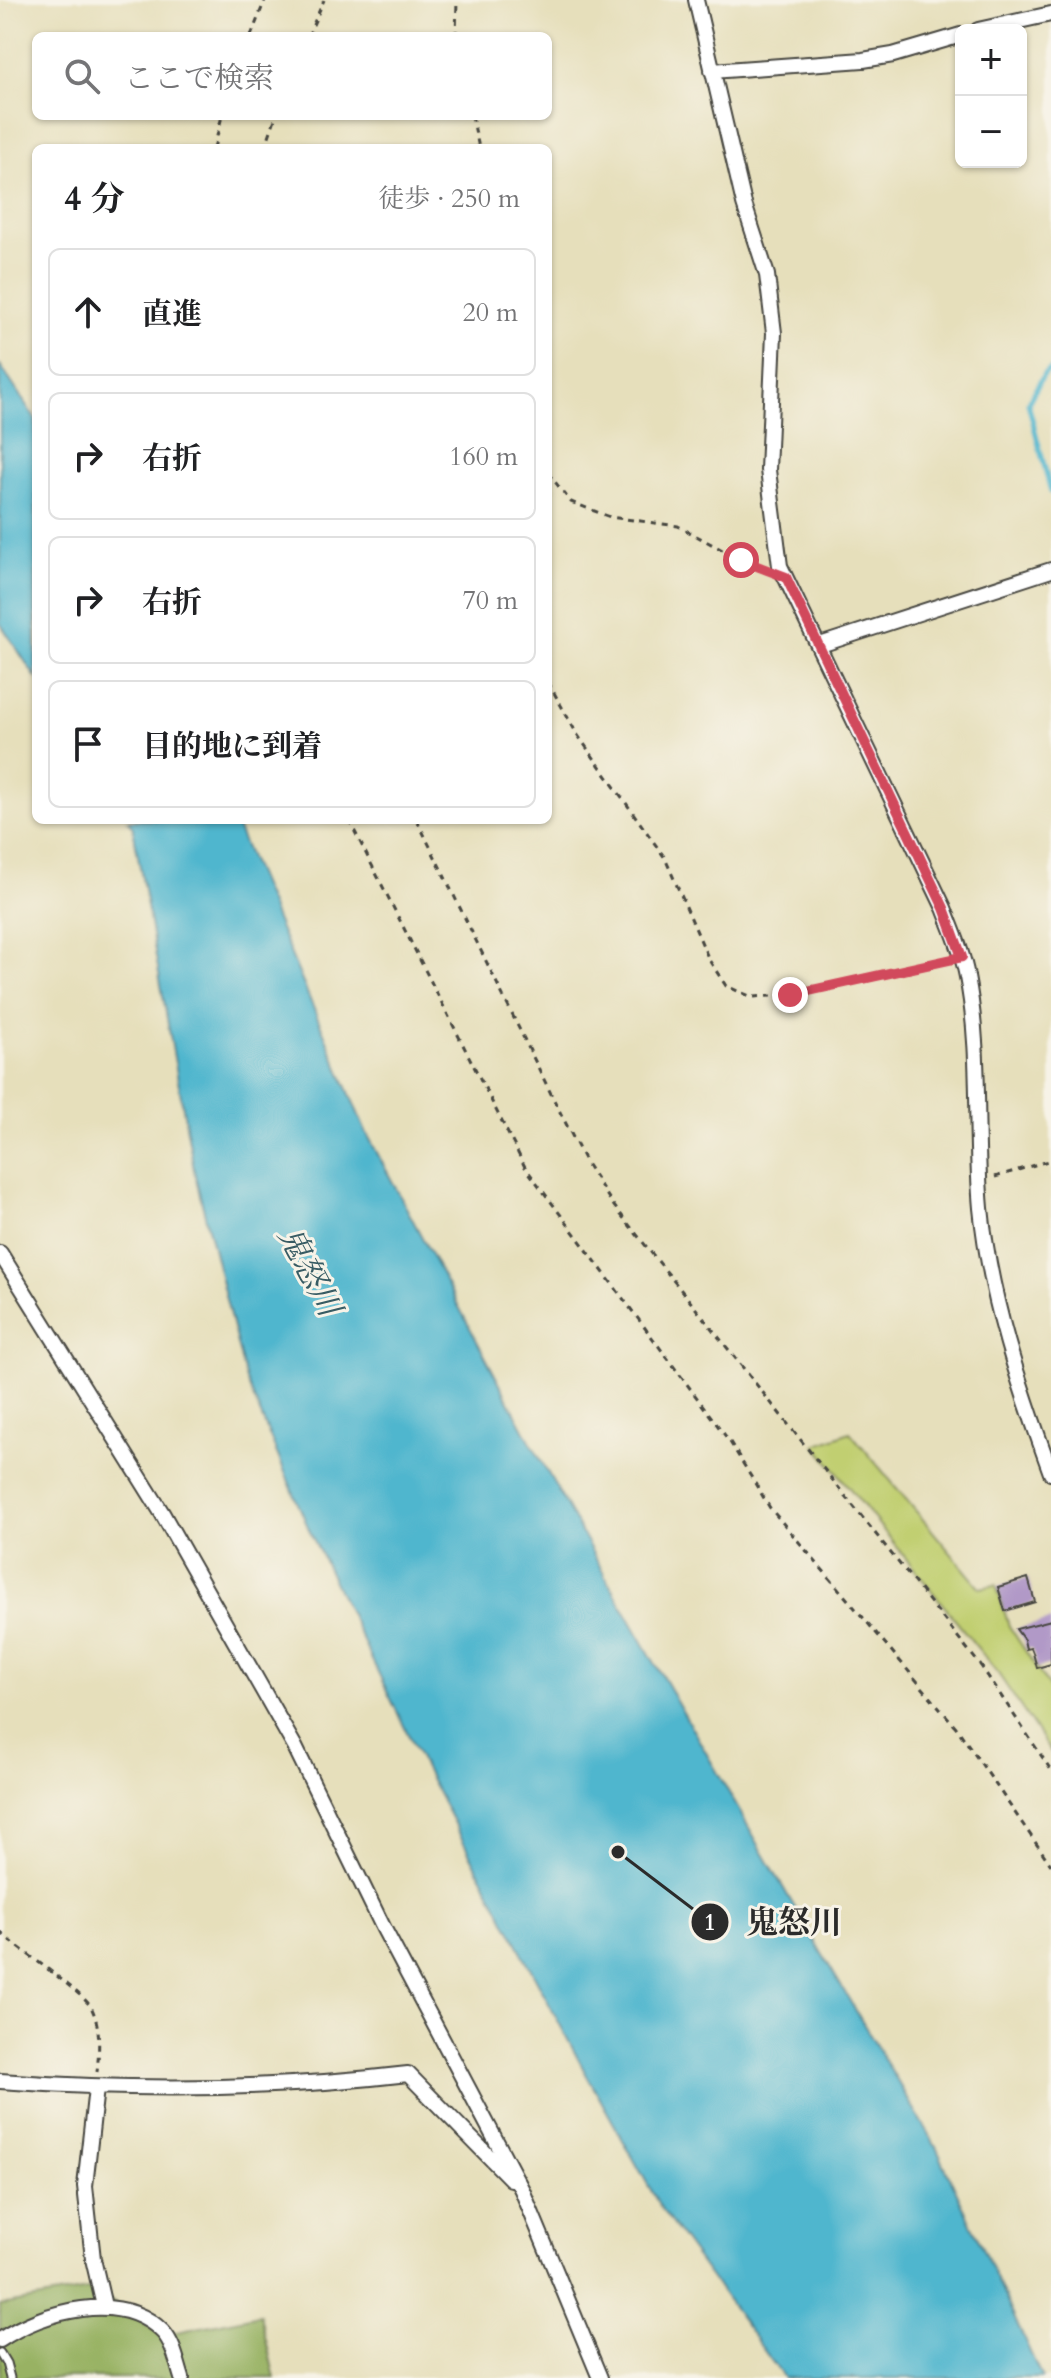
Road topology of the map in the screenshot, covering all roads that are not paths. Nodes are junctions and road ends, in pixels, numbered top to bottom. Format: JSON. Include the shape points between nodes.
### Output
{"nodes":[{"id":1,"x":696,"y":0,"type":"edge"},
{"id":2,"x":1051,"y":14,"type":"edge"},
{"id":3,"x":1005,"y":24,"type":"edge"},
{"id":4,"x":955,"y":37,"type":"edge"},
{"id":5,"x":712,"y":71,"type":"junction"},
{"id":6,"x":1051,"y":570,"type":"edge"},
{"id":7,"x":820,"y":645,"type":"junction"},
{"id":8,"x":0,"y":1253,"type":"edge"},
{"id":9,"x":1051,"y":1473,"type":"edge"},
{"id":10,"x":0,"y":2081,"type":"edge"},
{"id":11,"x":96,"y":2088,"type":"junction"},
{"id":12,"x":522,"y":2190,"type":"junction"},
{"id":13,"x":104,"y":2306,"type":"junction"},
{"id":14,"x":0,"y":2340,"type":"edge"},
{"id":15,"x":0,"y":2353,"type":"edge"},
{"id":16,"x":10,"y":2378,"type":"edge"},
{"id":17,"x":182,"y":2378,"type":"edge"},
{"id":18,"x":600,"y":2378,"type":"edge"}],
"edges":[{"from":1,"to":5,"type":"street"},
{"from":2,"to":3,"type":"street"},
{"from":4,"to":5,"type":"street","via":[[863,60]]},
{"from":5,"to":7,"type":"street","via":[[767,275],[774,333],[768,470],[780,566]]},
{"from":6,"to":7,"type":"street"},
{"from":7,"to":9,"type":"street","via":[[962,957],[975,1030],[986,1245],[1015,1370]]},
{"from":8,"to":12,"type":"street","via":[[162,1513],[295,1747]]},
{"from":10,"to":11,"type":"street"},
{"from":11,"to":12,"type":"street","via":[[252,2087],[408,2074]]},
{"from":11,"to":13,"type":"street","via":[[86,2209]]},
{"from":12,"to":18,"type":"street"},
{"from":13,"to":14,"type":"street","via":[[24,2324]]},
{"from":13,"to":17,"type":"street","via":[[121,2309],[163,2332]]},
{"from":15,"to":16,"type":"lane"}]}
